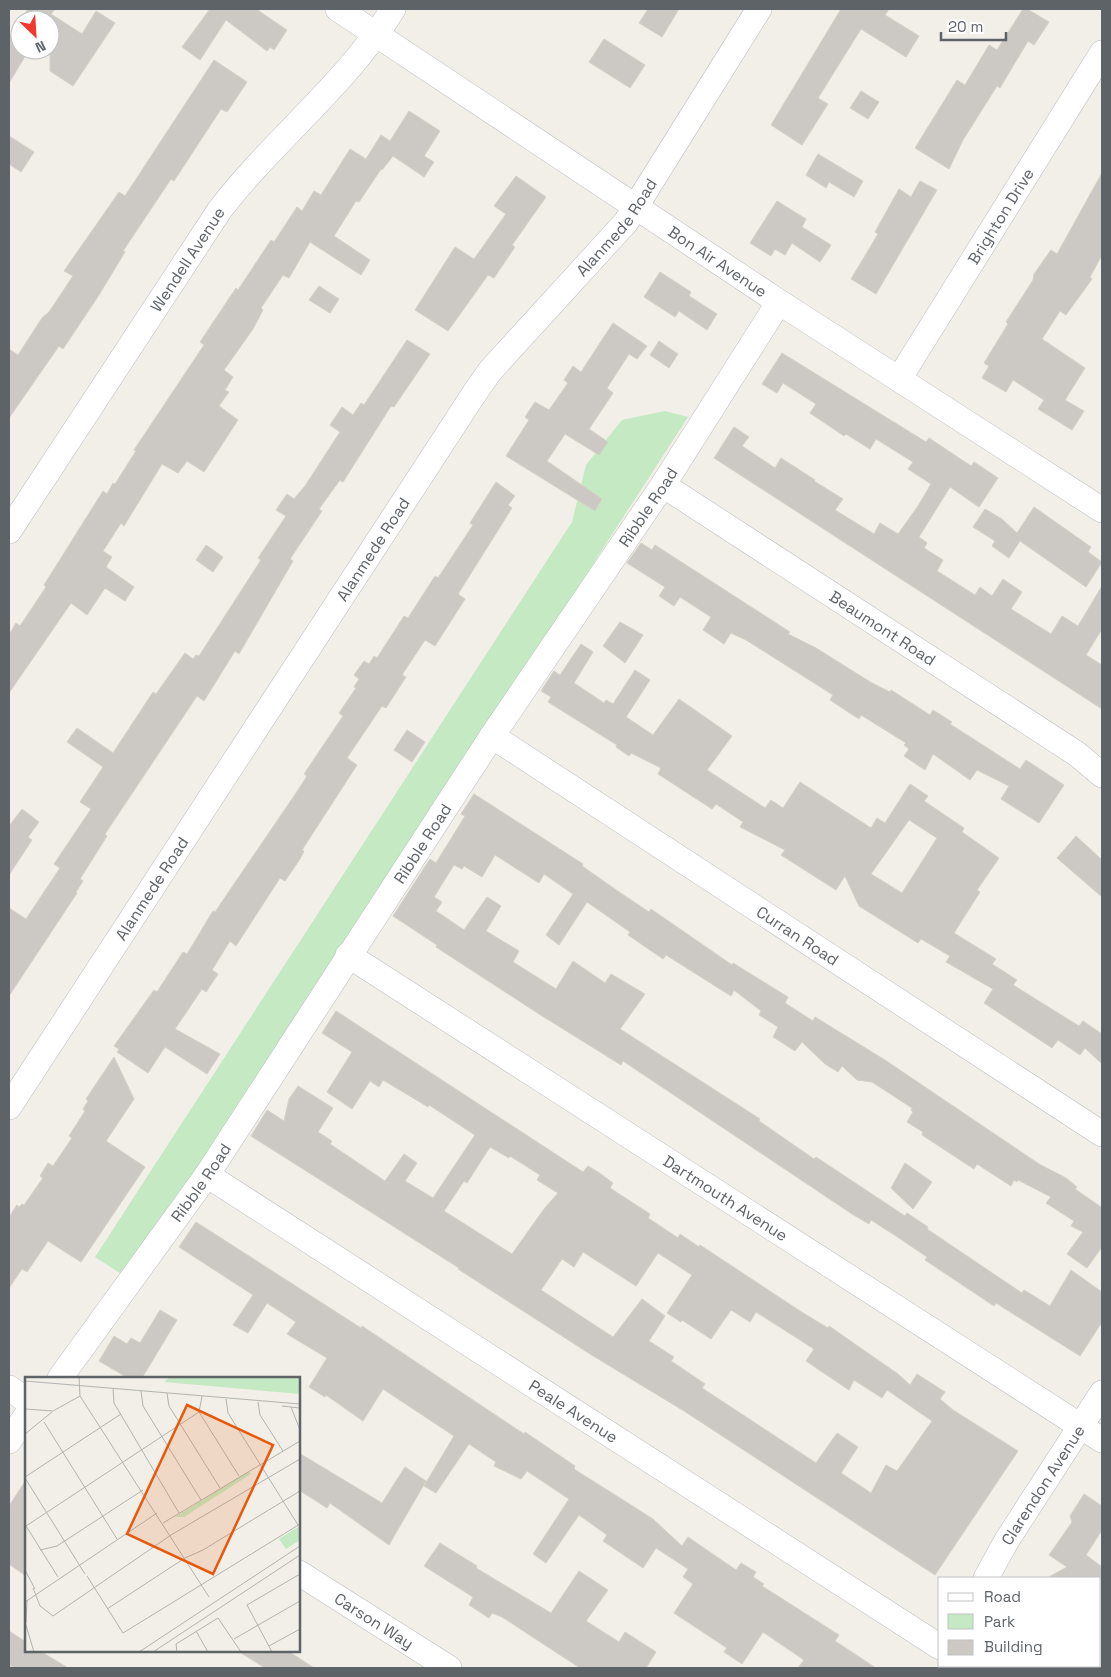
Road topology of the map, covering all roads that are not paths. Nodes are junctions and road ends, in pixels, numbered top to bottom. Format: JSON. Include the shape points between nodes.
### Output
{"nodes":[{"id":1,"x":338,"y":9,"type":"edge"},
{"id":2,"x":393,"y":9,"type":"edge"},
{"id":3,"x":758,"y":9,"type":"edge"},
{"id":4,"x":377,"y":34,"type":"junction"},
{"id":5,"x":1102,"y":53,"type":"edge"},
{"id":6,"x":636,"y":207,"type":"junction"},
{"id":7,"x":779,"y":302,"type":"junction"},
{"id":8,"x":899,"y":379,"type":"junction"},
{"id":9,"x":663,"y":485,"type":"junction"},
{"id":10,"x":1102,"y":510,"type":"edge"},
{"id":11,"x":9,"y":531,"type":"edge"},
{"id":12,"x":492,"y":736,"type":"junction"},
{"id":13,"x":1102,"y":775,"type":"edge"},
{"id":14,"x":348,"y":955,"type":"junction"},
{"id":15,"x":9,"y":1107,"type":"edge"},
{"id":16,"x":1102,"y":1134,"type":"edge"},
{"id":17,"x":207,"y":1175,"type":"junction"},
{"id":18,"x":61,"y":1377,"type":"edge"},
{"id":19,"x":9,"y":1388,"type":"edge"},
{"id":20,"x":1102,"y":1393,"type":"edge"},
{"id":21,"x":25,"y":1399,"type":"edge"},
{"id":22,"x":25,"y":1417,"type":"edge"},
{"id":23,"x":1092,"y":1434,"type":"edge"},
{"id":24,"x":9,"y":1441,"type":"edge"},
{"id":25,"x":300,"y":1574,"type":"edge"},
{"id":26,"x":987,"y":1577,"type":"edge"},
{"id":27,"x":938,"y":1646,"type":"edge"},
{"id":28,"x":449,"y":1668,"type":"edge"}],
"edges":[{"from":1,"to":4,"type":"street","name":"Bon Air Avenue"},
{"from":2,"to":4,"type":"street","name":"Wendell Avenue"},
{"from":3,"to":6,"type":"street","name":"Alanmede Road"},
{"from":4,"to":6,"type":"street","name":"Bon Air Avenue"},
{"from":4,"to":11,"type":"street","name":"Wendell Avenue","via":[[366,50],[239,185],[219,212]]},
{"from":5,"to":8,"type":"street","name":"Brighton Drive"},
{"from":6,"to":7,"type":"street","name":"Bon Air Avenue"},
{"from":6,"to":15,"type":"street","name":"Alanmede Road","via":[[626,222],[490,371]]},
{"from":7,"to":8,"type":"street","name":"Bon Air Avenue"},
{"from":7,"to":9,"type":"street","name":"Ribble Road"},
{"from":8,"to":10,"type":"street","name":"Bon Air Avenue"},
{"from":9,"to":12,"type":"street","name":"Ribble Road"},
{"from":9,"to":13,"type":"street","name":"Beaumont Road","via":[[1069,748]]},
{"from":12,"to":14,"type":"street","name":"Ribble Road"},
{"from":12,"to":16,"type":"street","name":"Curran Road"},
{"from":14,"to":17,"type":"street","name":"Ribble Road"},
{"from":14,"to":23,"type":"street","name":"Dartmouth Avenue"},
{"from":17,"to":18,"type":"street","name":"Ribble Road"},
{"from":17,"to":27,"type":"street","name":"Peale Avenue"},
{"from":19,"to":21,"type":"street"},
{"from":20,"to":23,"type":"street","name":"Clarendon Avenue"},
{"from":22,"to":24,"type":"street"},
{"from":23,"to":26,"type":"street","name":"Clarendon Avenue","via":[[1007,1540]]},
{"from":25,"to":28,"type":"street","name":"Carson Way"}]}
